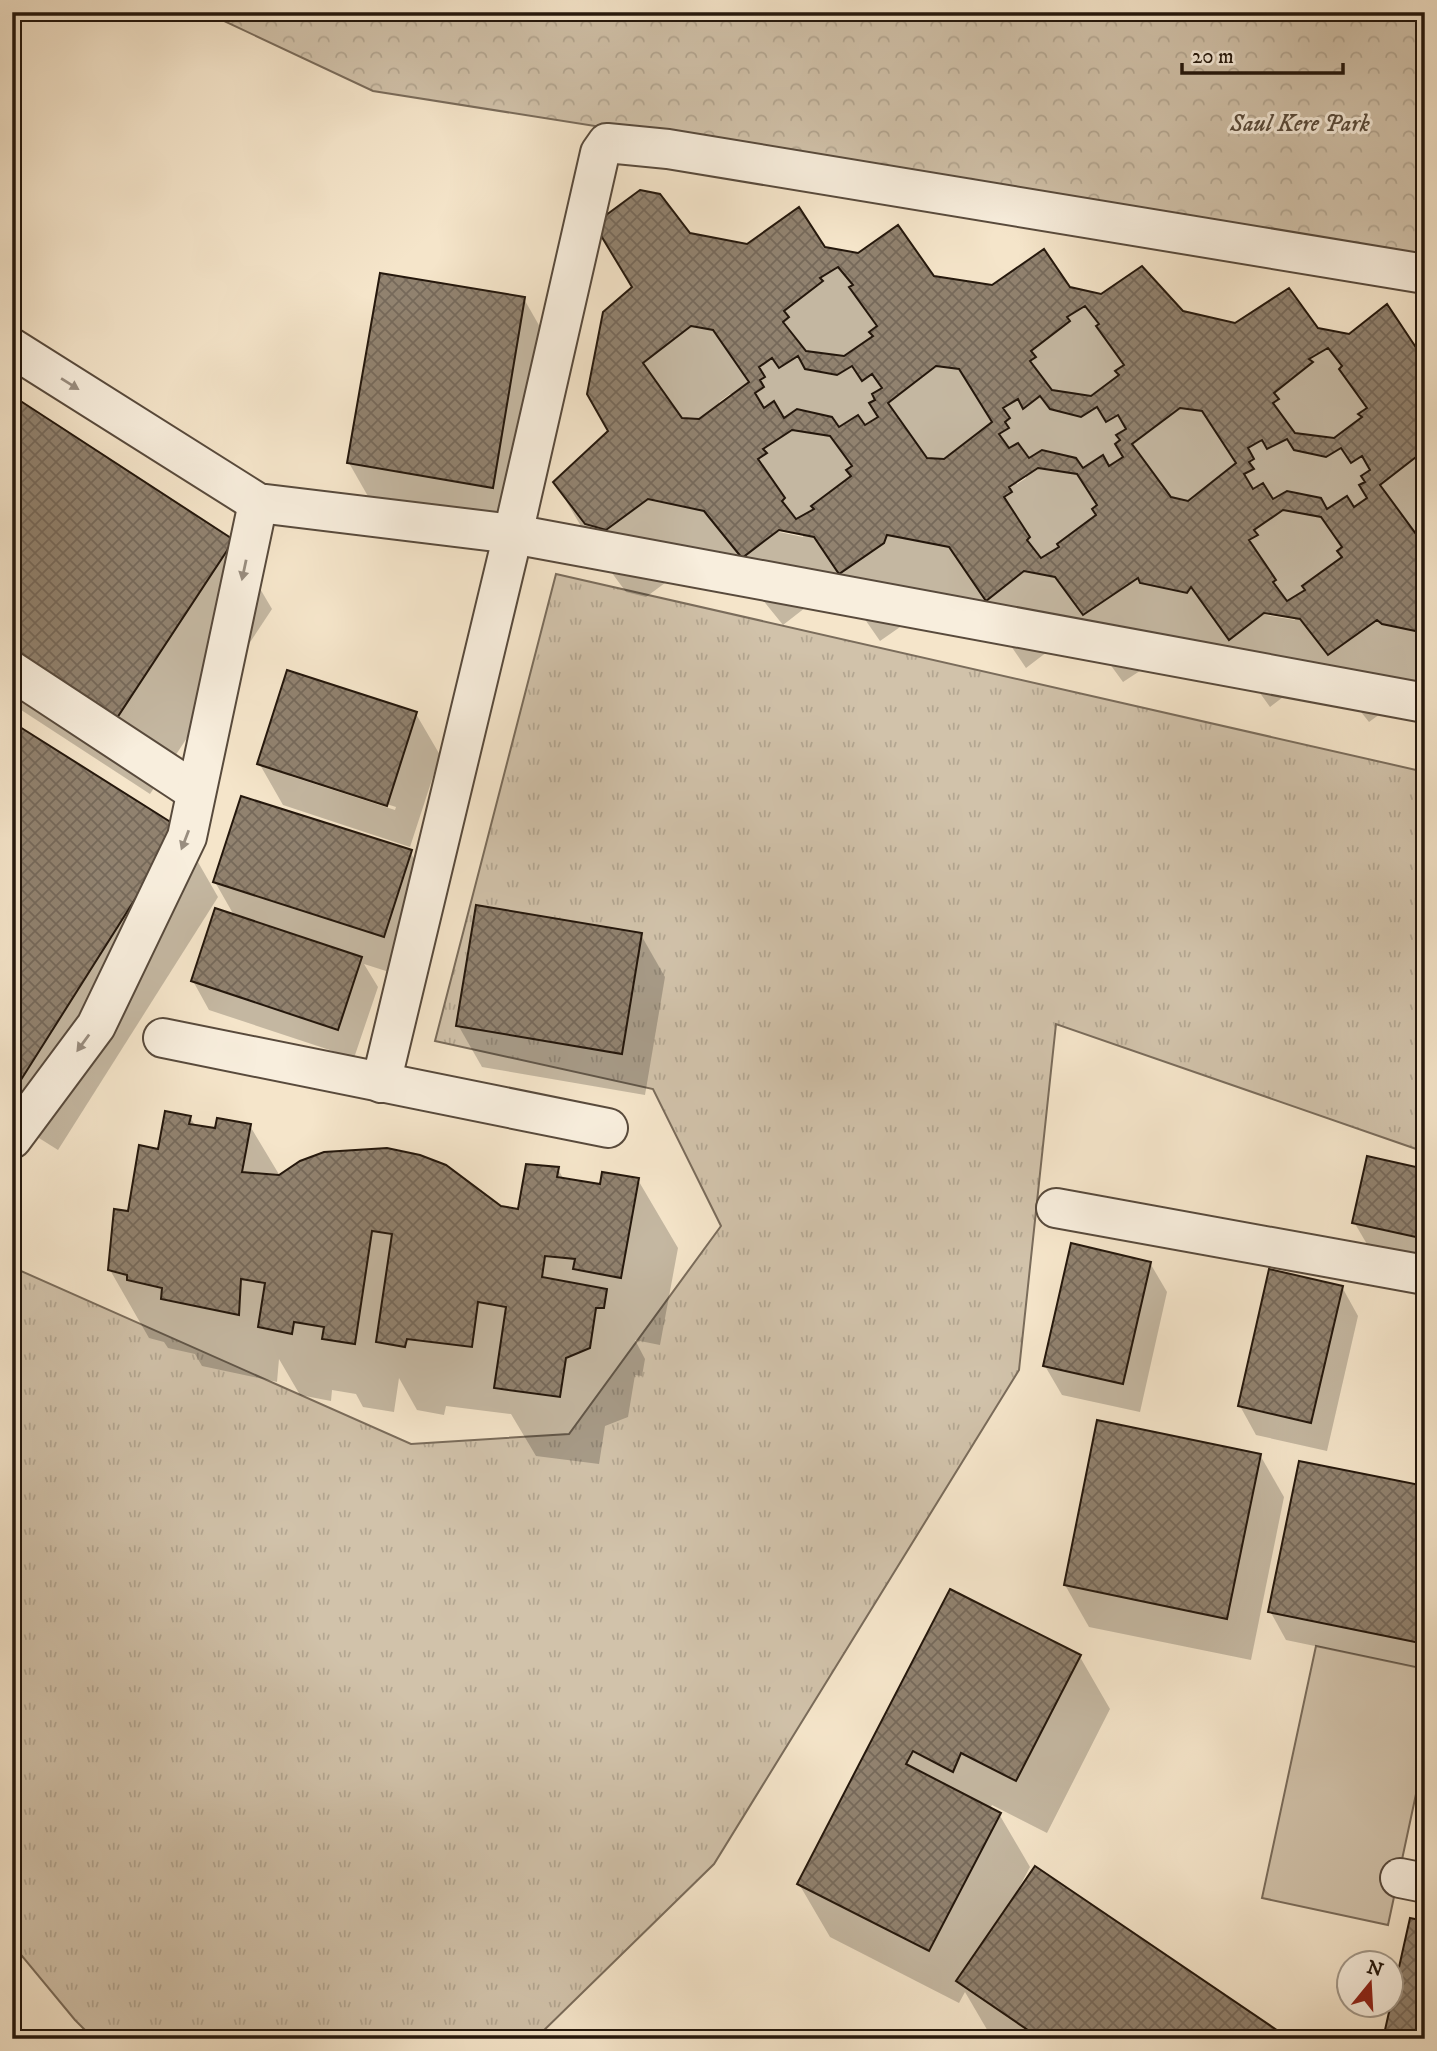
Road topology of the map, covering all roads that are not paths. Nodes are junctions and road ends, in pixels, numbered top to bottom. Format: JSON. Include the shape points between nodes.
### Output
{"nodes":[{"id":1,"x":1425,"y":274,"type":"edge"},
{"id":2,"x":15,"y":356,"type":"edge"},
{"id":3,"x":258,"y":503,"type":"junction"},
{"id":4,"x":513,"y":534,"type":"junction"},
{"id":5,"x":12,"y":671,"type":"edge"},
{"id":6,"x":1425,"y":702,"type":"edge"},
{"id":7,"x":197,"y":792,"type":"junction"},
{"id":8,"x":163,"y":1038,"type":"dead end"},
{"id":9,"x":382,"y":1083,"type":"junction"},
{"id":10,"x":19,"y":1115,"type":"edge"},
{"id":11,"x":608,"y":1128,"type":"dead end"},
{"id":12,"x":1056,"y":1208,"type":"dead end"},
{"id":13,"x":1425,"y":1275,"type":"edge"}],
"edges":[{"from":1,"to":4,"type":"street","via":[[668,149],[607,143],[600,153]]},
{"from":2,"to":3,"type":"street","one_way":true},
{"from":3,"to":4,"type":"street"},
{"from":3,"to":7,"type":"street","one_way":true},
{"from":4,"to":6,"type":"street"},
{"from":4,"to":9,"type":"street"},
{"from":5,"to":7,"type":"street"},
{"from":7,"to":10,"type":"street","one_way":true,"via":[[187,837],[96,1026]]},
{"from":8,"to":9,"type":"street"},
{"from":9,"to":11,"type":"street"},
{"from":12,"to":13,"type":"street"}]}
